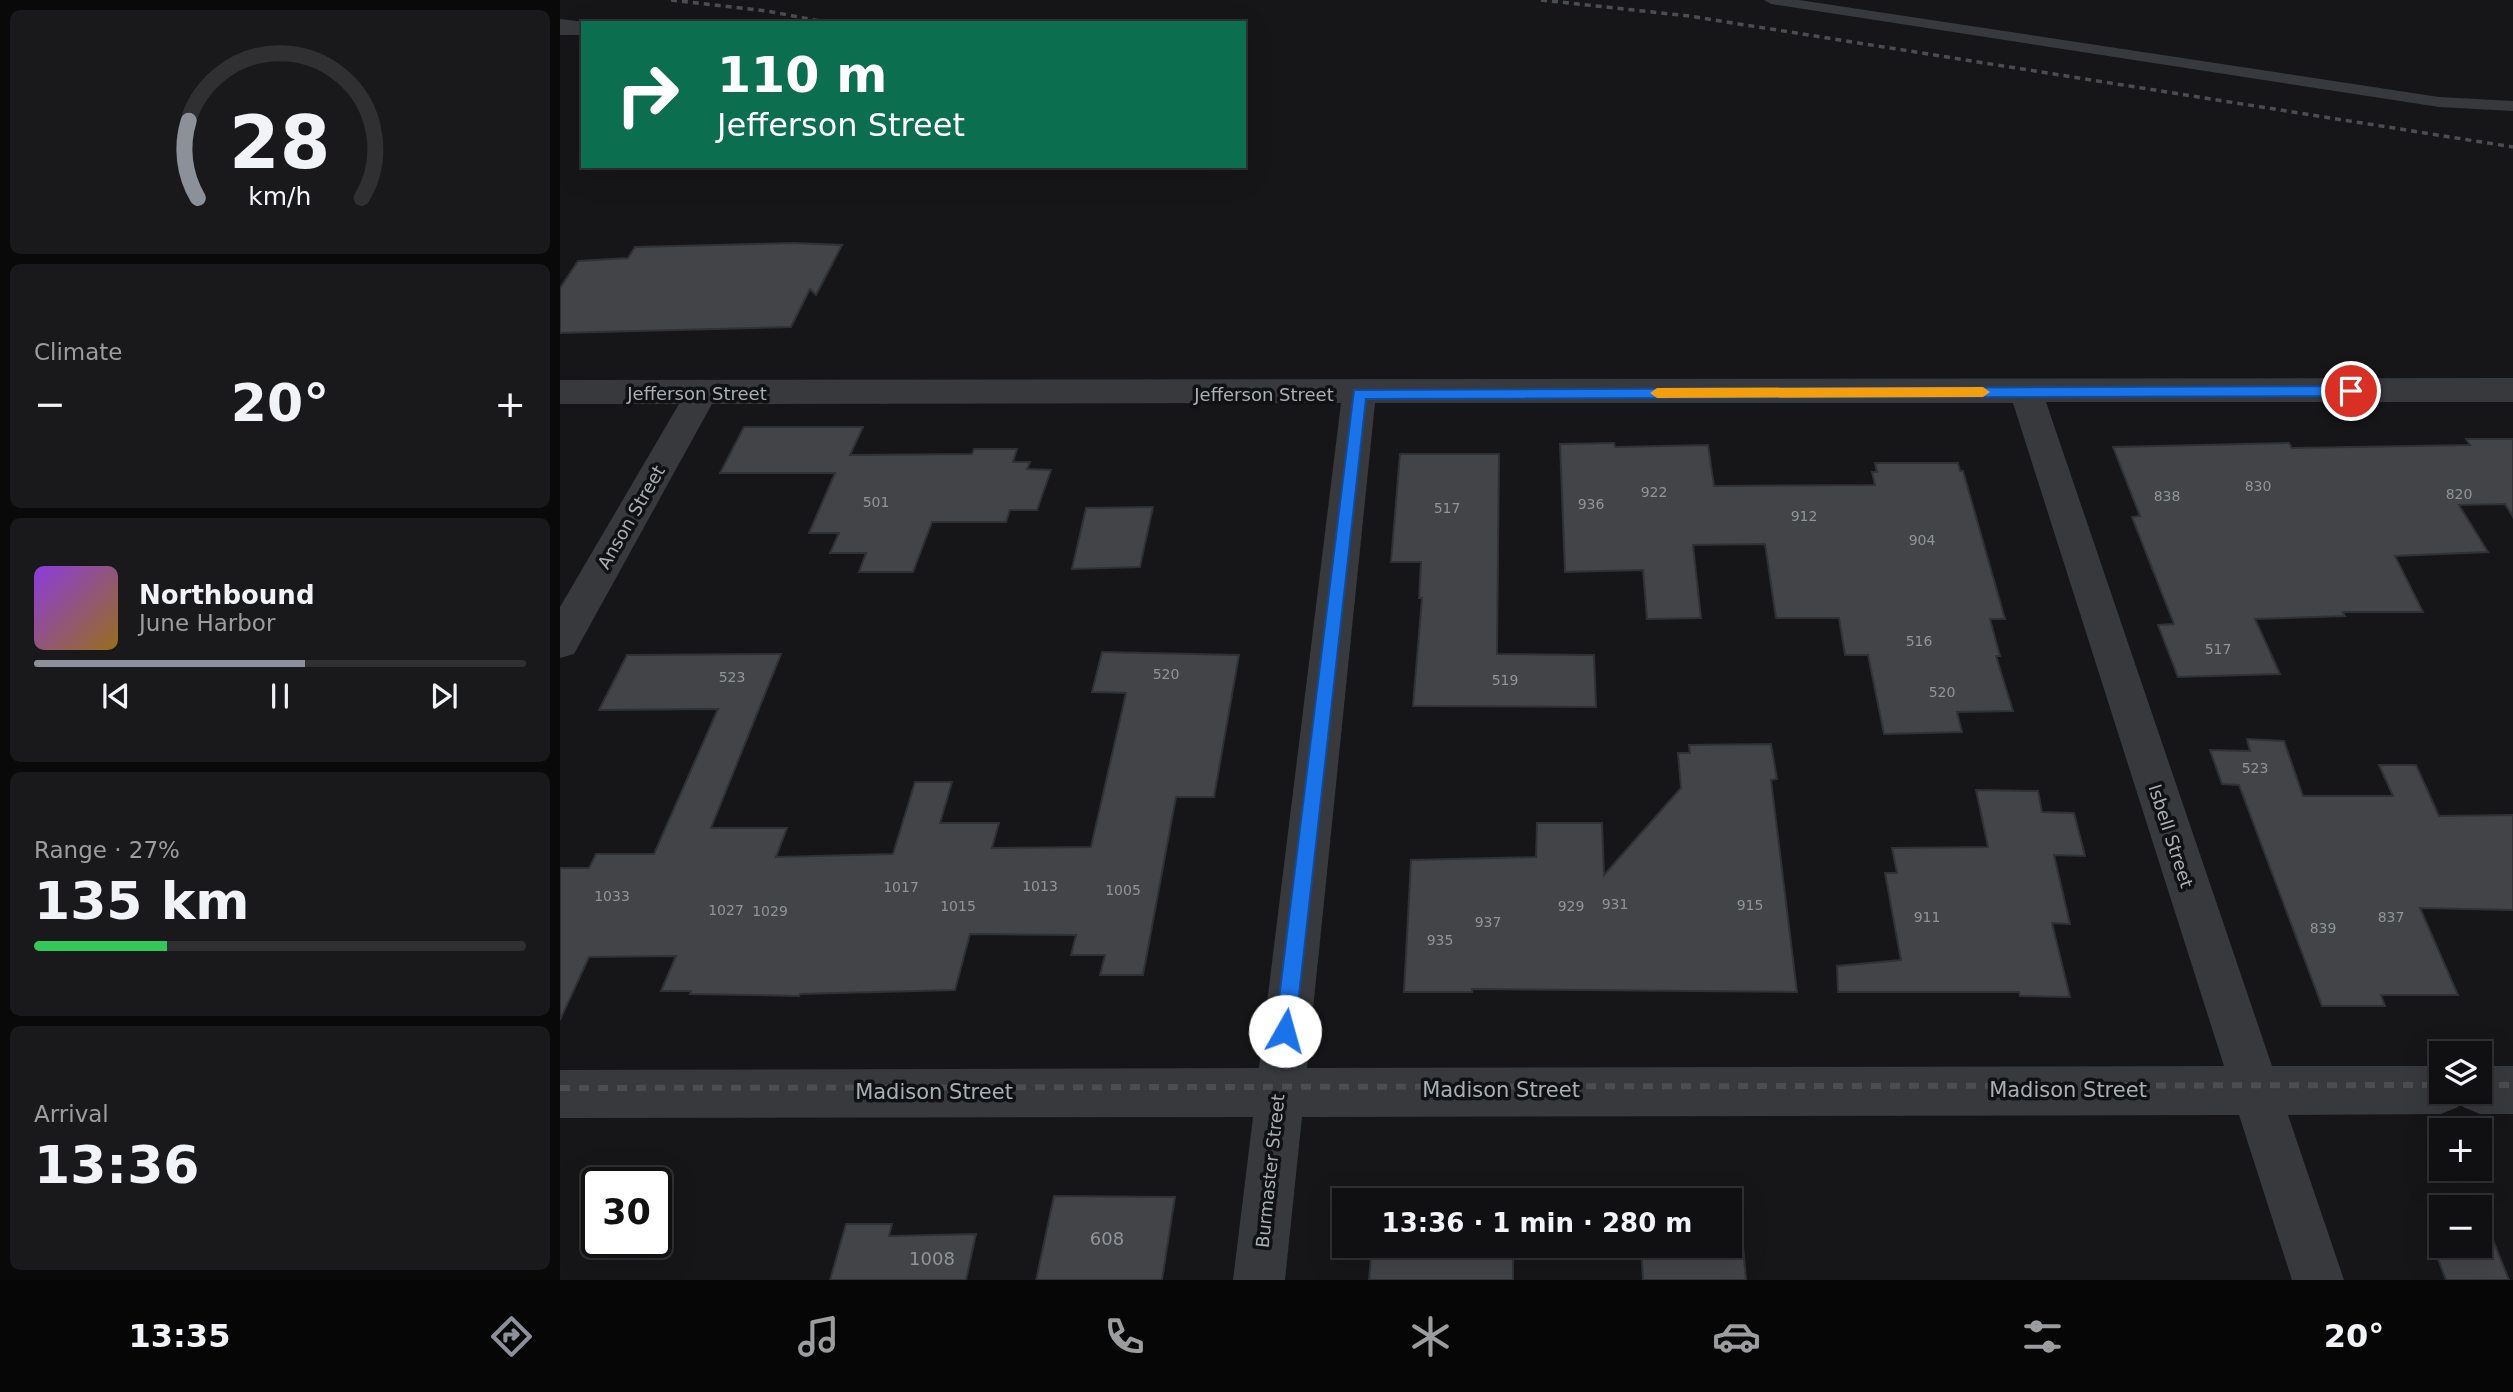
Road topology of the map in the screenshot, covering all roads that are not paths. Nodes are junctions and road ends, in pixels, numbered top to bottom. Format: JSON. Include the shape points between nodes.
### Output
{"nodes":[{"id":1,"x":1771,"y":0,"type":"edge"},
{"id":2,"x":560,"y":27,"type":"edge"},
{"id":3,"x":581,"y":27,"type":"edge"},
{"id":4,"x":2513,"y":106,"type":"edge"},
{"id":5,"x":2513,"y":390,"type":"edge"},
{"id":6,"x":560,"y":392,"type":"edge"},
{"id":7,"x":2026,"y":392,"type":"junction"},
{"id":8,"x":702,"y":393,"type":"junction"},
{"id":9,"x":1359,"y":394,"type":"junction"},
{"id":10,"x":560,"y":642,"type":"edge"},
{"id":11,"x":1278,"y":1090,"type":"junction"},
{"id":12,"x":2254,"y":1090,"type":"junction"},
{"id":13,"x":2429,"y":1090,"type":"edge"},
{"id":14,"x":2492,"y":1090,"type":"edge"},
{"id":15,"x":2513,"y":1090,"type":"edge"},
{"id":16,"x":560,"y":1094,"type":"edge"},
{"id":17,"x":1259,"y":1280,"type":"edge"},
{"id":18,"x":2318,"y":1280,"type":"edge"}],
"edges":[{"from":1,"to":4,"type":"lane","via":[[2426,100]]},
{"from":2,"to":3,"type":"street"},
{"from":5,"to":7,"type":"street","name":"Jefferson Street"},
{"from":6,"to":8,"type":"street","name":"Jefferson Street"},
{"from":7,"to":9,"type":"street","name":"Jefferson Street"},
{"from":7,"to":12,"type":"street","name":"Isbell Street"},
{"from":8,"to":9,"type":"street","name":"Jefferson Street"},
{"from":8,"to":10,"type":"street","name":"Anson Street"},
{"from":9,"to":11,"type":"street","name":"Burmaster Street"},
{"from":11,"to":12,"type":"street","name":"Madison Street"},
{"from":11,"to":16,"type":"street","name":"Madison Street"},
{"from":11,"to":17,"type":"street","name":"Burmaster Street"},
{"from":12,"to":13,"type":"street","name":"Madison Street"},
{"from":12,"to":18,"type":"street","name":"Isbell Street"},
{"from":14,"to":15,"type":"street"}]}
